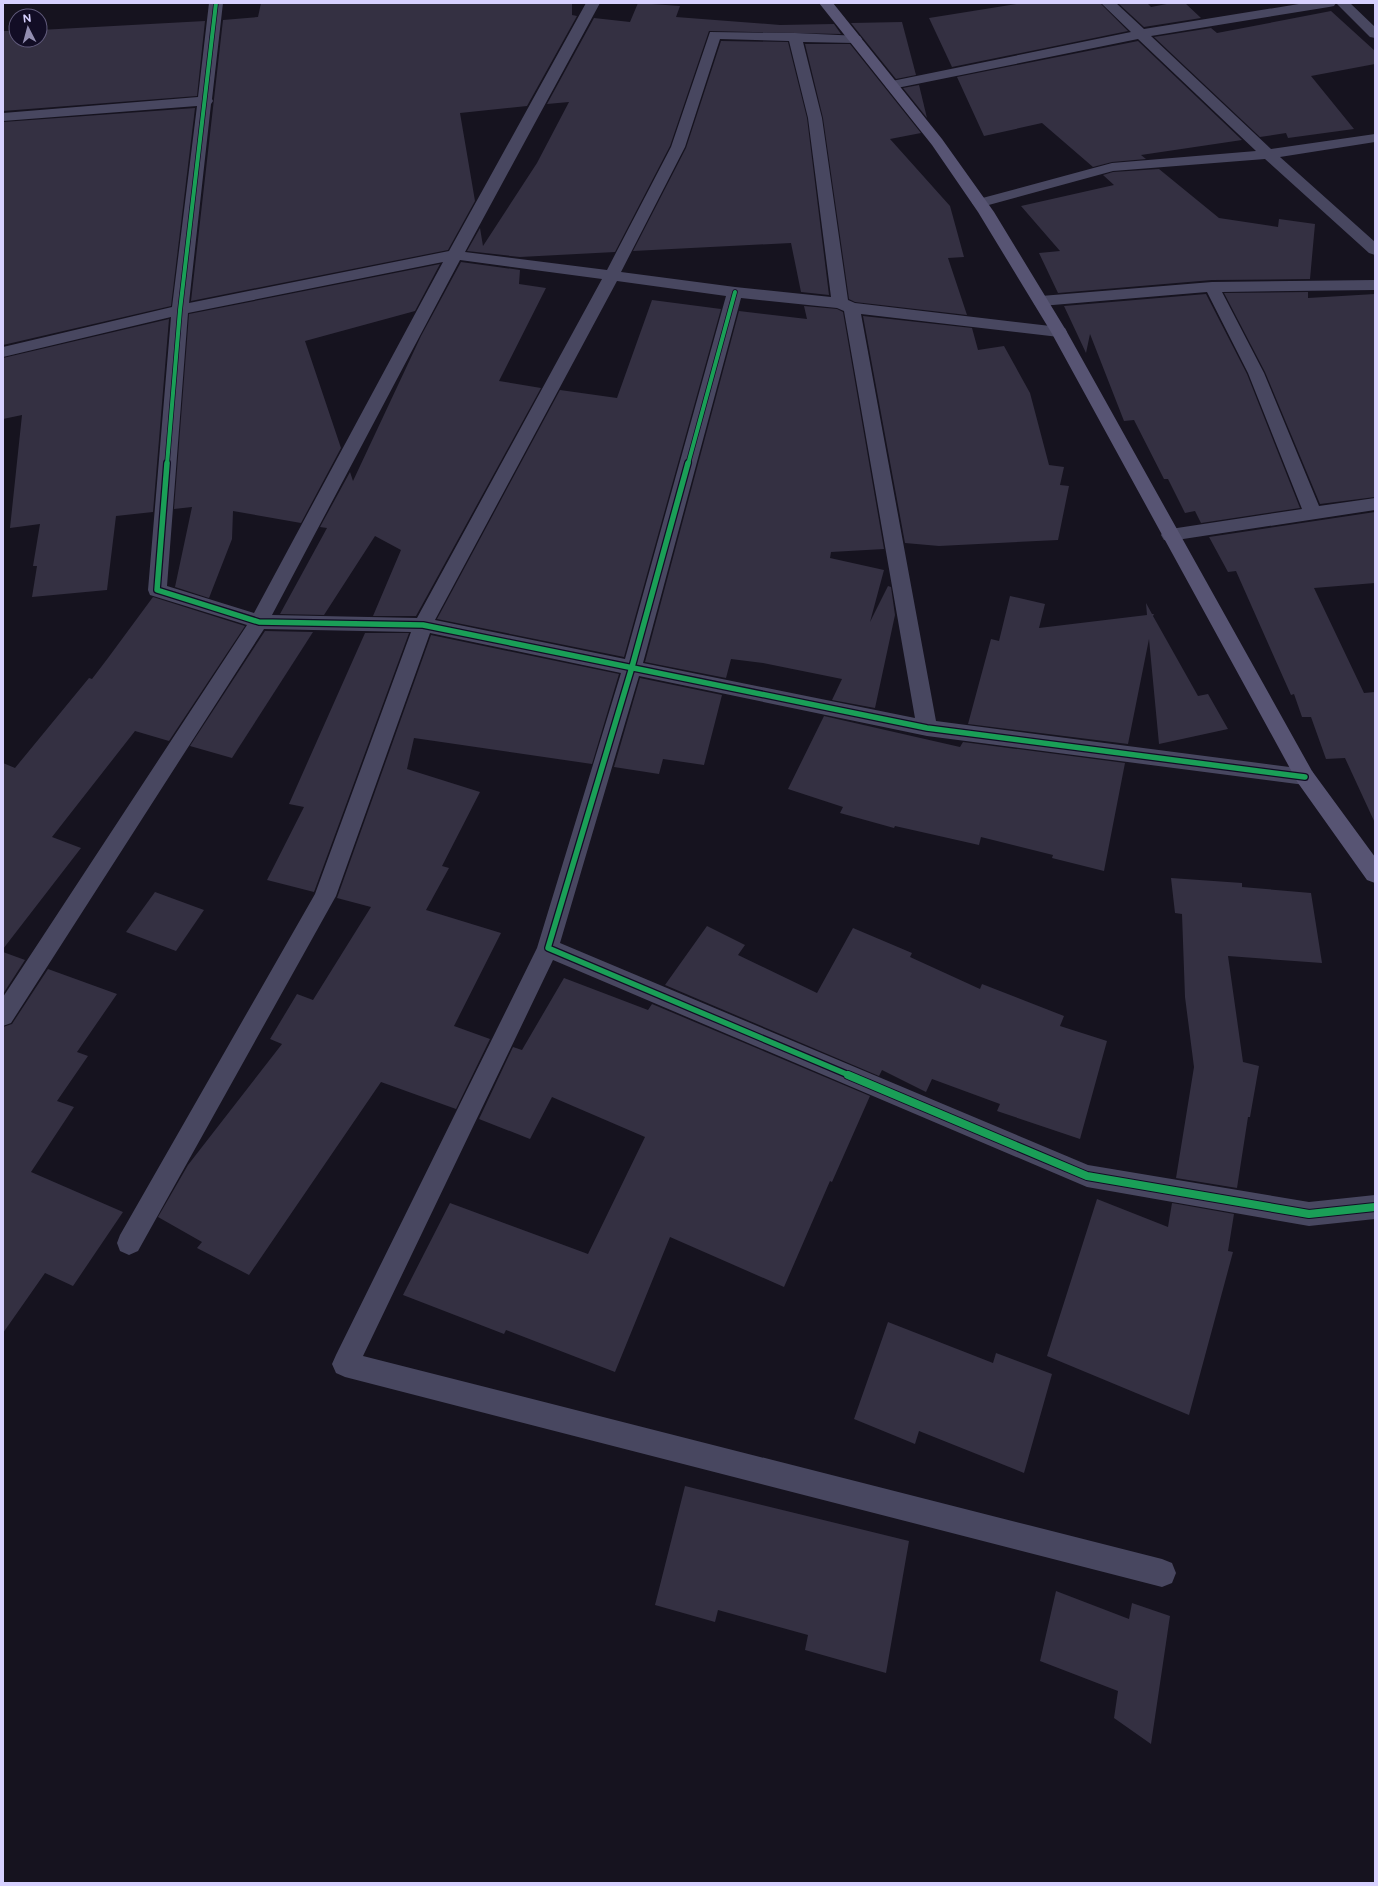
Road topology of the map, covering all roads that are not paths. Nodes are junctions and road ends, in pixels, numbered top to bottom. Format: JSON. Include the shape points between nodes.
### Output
{"nodes":[{"id":1,"x":216,"y":3,"type":"edge"},
{"id":2,"x":593,"y":3,"type":"edge"},
{"id":3,"x":826,"y":3,"type":"edge"},
{"id":4,"x":1108,"y":3,"type":"edge"},
{"id":5,"x":1329,"y":3,"type":"edge"},
{"id":6,"x":1342,"y":3,"type":"edge"},
{"id":7,"x":1141,"y":34,"type":"junction"},
{"id":8,"x":1375,"y":34,"type":"edge"},
{"id":9,"x":795,"y":37,"type":"junction"},
{"id":10,"x":855,"y":39,"type":"junction"},
{"id":11,"x":892,"y":85,"type":"junction"},
{"id":12,"x":206,"y":100,"type":"junction"},
{"id":13,"x":3,"y":117,"type":"edge"},
{"id":14,"x":1375,"y":138,"type":"edge"},
{"id":15,"x":1268,"y":154,"type":"junction"},
{"id":16,"x":980,"y":203,"type":"junction"},
{"id":17,"x":1375,"y":250,"type":"edge"},
{"id":18,"x":455,"y":255,"type":"junction"},
{"id":19,"x":612,"y":275,"type":"junction"},
{"id":20,"x":1375,"y":286,"type":"edge"},
{"id":21,"x":1212,"y":287,"type":"junction"},
{"id":22,"x":735,"y":292,"type":"junction"},
{"id":23,"x":1040,"y":301,"type":"junction"},
{"id":24,"x":846,"y":305,"type":"junction"},
{"id":25,"x":180,"y":310,"type":"junction"},
{"id":26,"x":1059,"y":332,"type":"junction"},
{"id":27,"x":3,"y":352,"type":"edge"},
{"id":28,"x":1375,"y":504,"type":"edge"},
{"id":29,"x":1313,"y":514,"type":"junction"},
{"id":30,"x":1170,"y":535,"type":"junction"},
{"id":31,"x":259,"y":622,"type":"junction"},
{"id":32,"x":423,"y":625,"type":"junction"},
{"id":33,"x":632,"y":667,"type":"junction"},
{"id":34,"x":927,"y":728,"type":"junction"},
{"id":35,"x":1305,"y":777,"type":"junction"},
{"id":36,"x":1375,"y":874,"type":"edge"},
{"id":37,"x":548,"y":948,"type":"junction"},
{"id":38,"x":3,"y":1016,"type":"edge"},
{"id":39,"x":1375,"y":1207,"type":"edge"},
{"id":40,"x":129,"y":1243,"type":"dead end"},
{"id":41,"x":1162,"y":1573,"type":"dead end"}],
"edges":[{"from":1,"to":12,"type":"street"},
{"from":2,"to":18,"type":"street"},
{"from":3,"to":10,"type":"street"},
{"from":4,"to":7,"type":"street"},
{"from":5,"to":7,"type":"street"},
{"from":6,"to":8,"type":"street"},
{"from":7,"to":11,"type":"street"},
{"from":7,"to":15,"type":"street"},
{"from":9,"to":10,"type":"street"},
{"from":9,"to":19,"type":"street","via":[[715,35],[678,146]]},
{"from":9,"to":24,"type":"street","via":[[815,118]]},
{"from":10,"to":11,"type":"street"},
{"from":11,"to":16,"type":"street"},
{"from":12,"to":13,"type":"street"},
{"from":12,"to":25,"type":"street"},
{"from":14,"to":15,"type":"street"},
{"from":15,"to":16,"type":"street","via":[[1112,167]]},
{"from":15,"to":17,"type":"street"},
{"from":16,"to":23,"type":"street"},
{"from":18,"to":19,"type":"street"},
{"from":18,"to":25,"type":"street"},
{"from":18,"to":31,"type":"street"},
{"from":19,"to":22,"type":"street"},
{"from":19,"to":32,"type":"street"},
{"from":20,"to":21,"type":"street"},
{"from":21,"to":23,"type":"street"},
{"from":21,"to":29,"type":"street","via":[[1256,373]]},
{"from":22,"to":24,"type":"street"},
{"from":22,"to":33,"type":"street"},
{"from":23,"to":26,"type":"street"},
{"from":24,"to":26,"type":"street"},
{"from":24,"to":34,"type":"street"},
{"from":25,"to":27,"type":"street"},
{"from":25,"to":31,"type":"street","via":[[157,590]]},
{"from":26,"to":30,"type":"street"},
{"from":28,"to":29,"type":"street"},
{"from":29,"to":30,"type":"street"},
{"from":30,"to":35,"type":"street"},
{"from":31,"to":32,"type":"street"},
{"from":31,"to":38,"type":"street"},
{"from":32,"to":33,"type":"street"},
{"from":32,"to":40,"type":"street","via":[[325,896]]},
{"from":33,"to":34,"type":"street"},
{"from":33,"to":37,"type":"street"},
{"from":34,"to":35,"type":"street"},
{"from":35,"to":36,"type":"street"},
{"from":37,"to":39,"type":"street","via":[[1087,1176],[1309,1214]]},
{"from":37,"to":41,"type":"street","via":[[345,1364]]}]}
